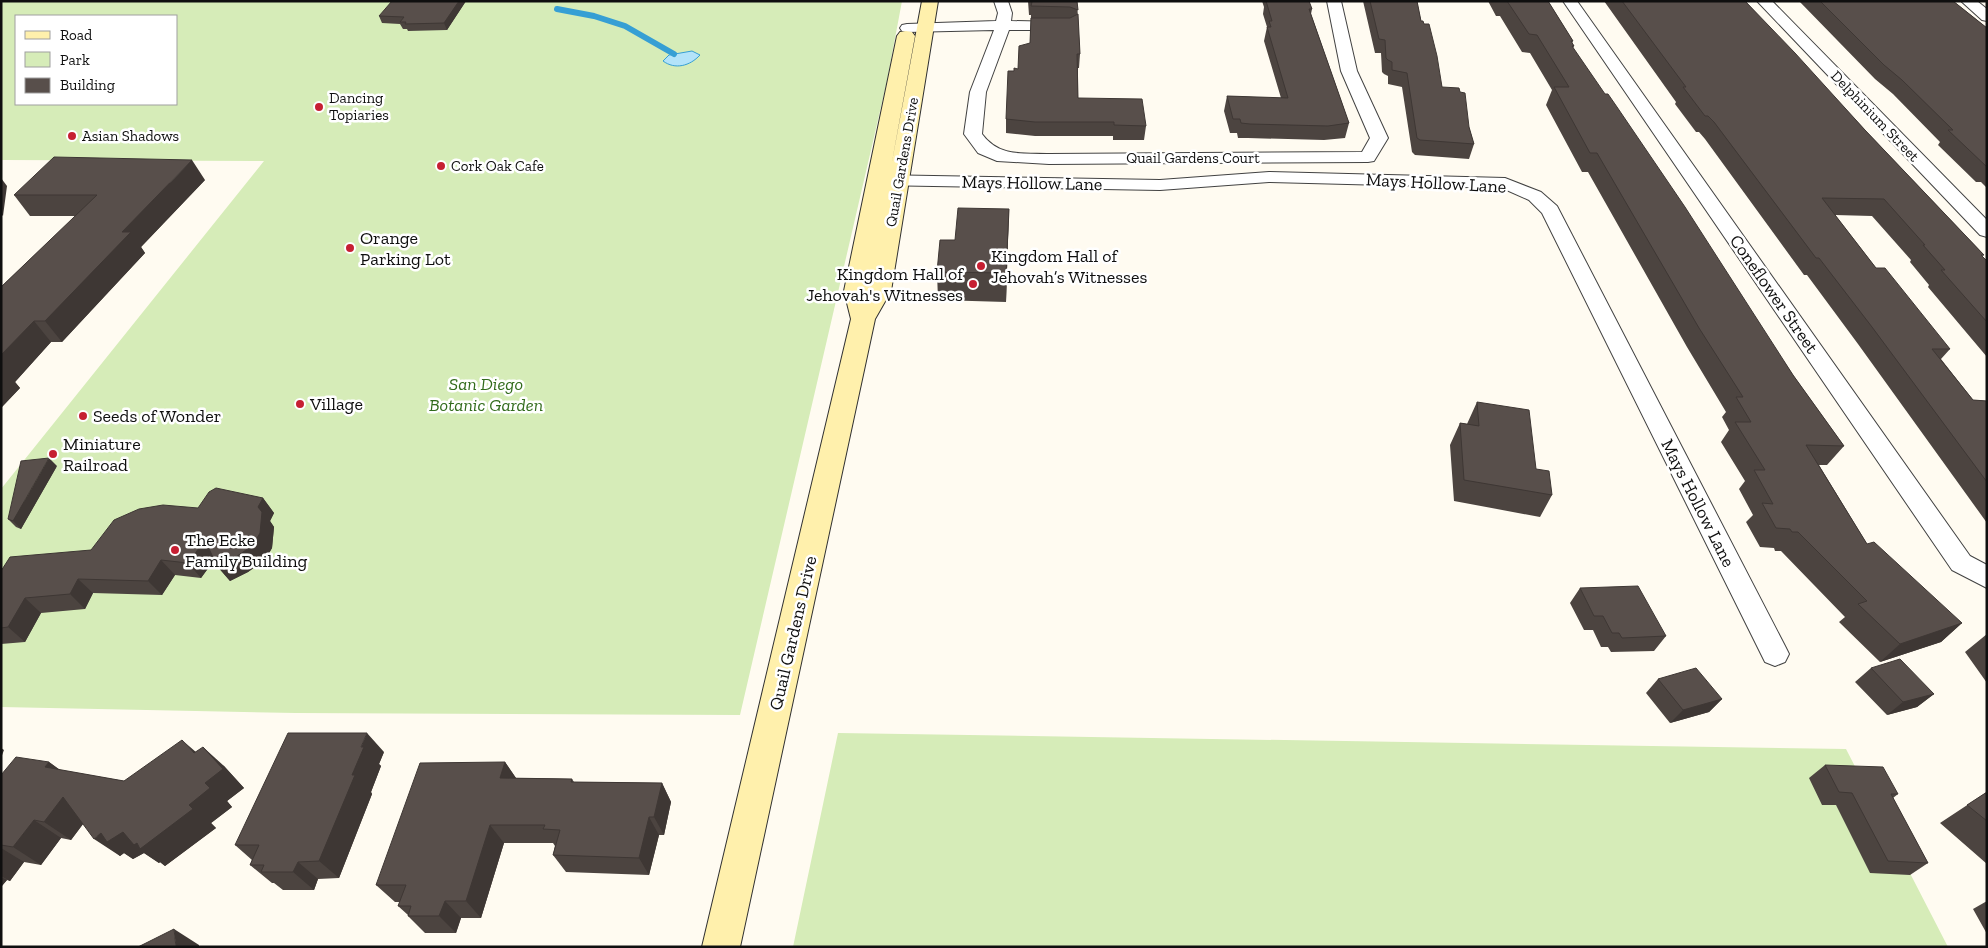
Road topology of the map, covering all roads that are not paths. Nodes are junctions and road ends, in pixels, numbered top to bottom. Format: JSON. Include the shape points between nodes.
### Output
{"nodes":[{"id":1,"x":930,"y":1,"type":"edge"},
{"id":2,"x":1001,"y":1,"type":"edge"},
{"id":3,"x":1334,"y":1,"type":"edge"},
{"id":4,"x":1570,"y":1,"type":"edge"},
{"id":5,"x":1764,"y":1,"type":"edge"},
{"id":6,"x":1968,"y":1,"type":"edge"},
{"id":7,"x":1987,"y":16,"type":"edge"},
{"id":8,"x":915,"y":22,"type":"junction"},
{"id":9,"x":1002,"y":26,"type":"junction"},
{"id":10,"x":1069,"y":26,"type":"edge"},
{"id":11,"x":888,"y":180,"type":"junction"},
{"id":12,"x":1987,"y":231,"type":"edge"},
{"id":13,"x":1987,"y":578,"type":"edge"},
{"id":14,"x":1775,"y":654,"type":"dead end"},
{"id":15,"x":721,"y":947,"type":"edge"}],
"edges":[{"from":1,"to":8,"type":"main road","name":"Quail Gardens Drive"},
{"from":2,"to":9,"type":"street","name":"Quail Gardens Court","via":[[1005,13]]},
{"from":3,"to":9,"type":"street","name":"Quail Gardens Court","via":[[1349,71],[1379,138],[1368,156],[1003,157],[984,149],[973,134],[978,92]]},
{"from":4,"to":13,"type":"street","name":"Coneflower Street","via":[[1961,563]]},
{"from":5,"to":12,"type":"street","name":"Delphinium Street"},
{"from":6,"to":7,"type":"street"},
{"from":8,"to":9,"type":"street"},
{"from":8,"to":11,"type":"main road","name":"Quail Gardens Drive"},
{"from":9,"to":10,"type":"street"},
{"from":11,"to":14,"type":"street","name":"Mays Hollow Lane","via":[[1160,185],[1269,177],[1505,183],[1535,196],[1550,210]]},
{"from":11,"to":15,"type":"main road","name":"Quail Gardens Drive","via":[[856,292],[863,319]]}]}
